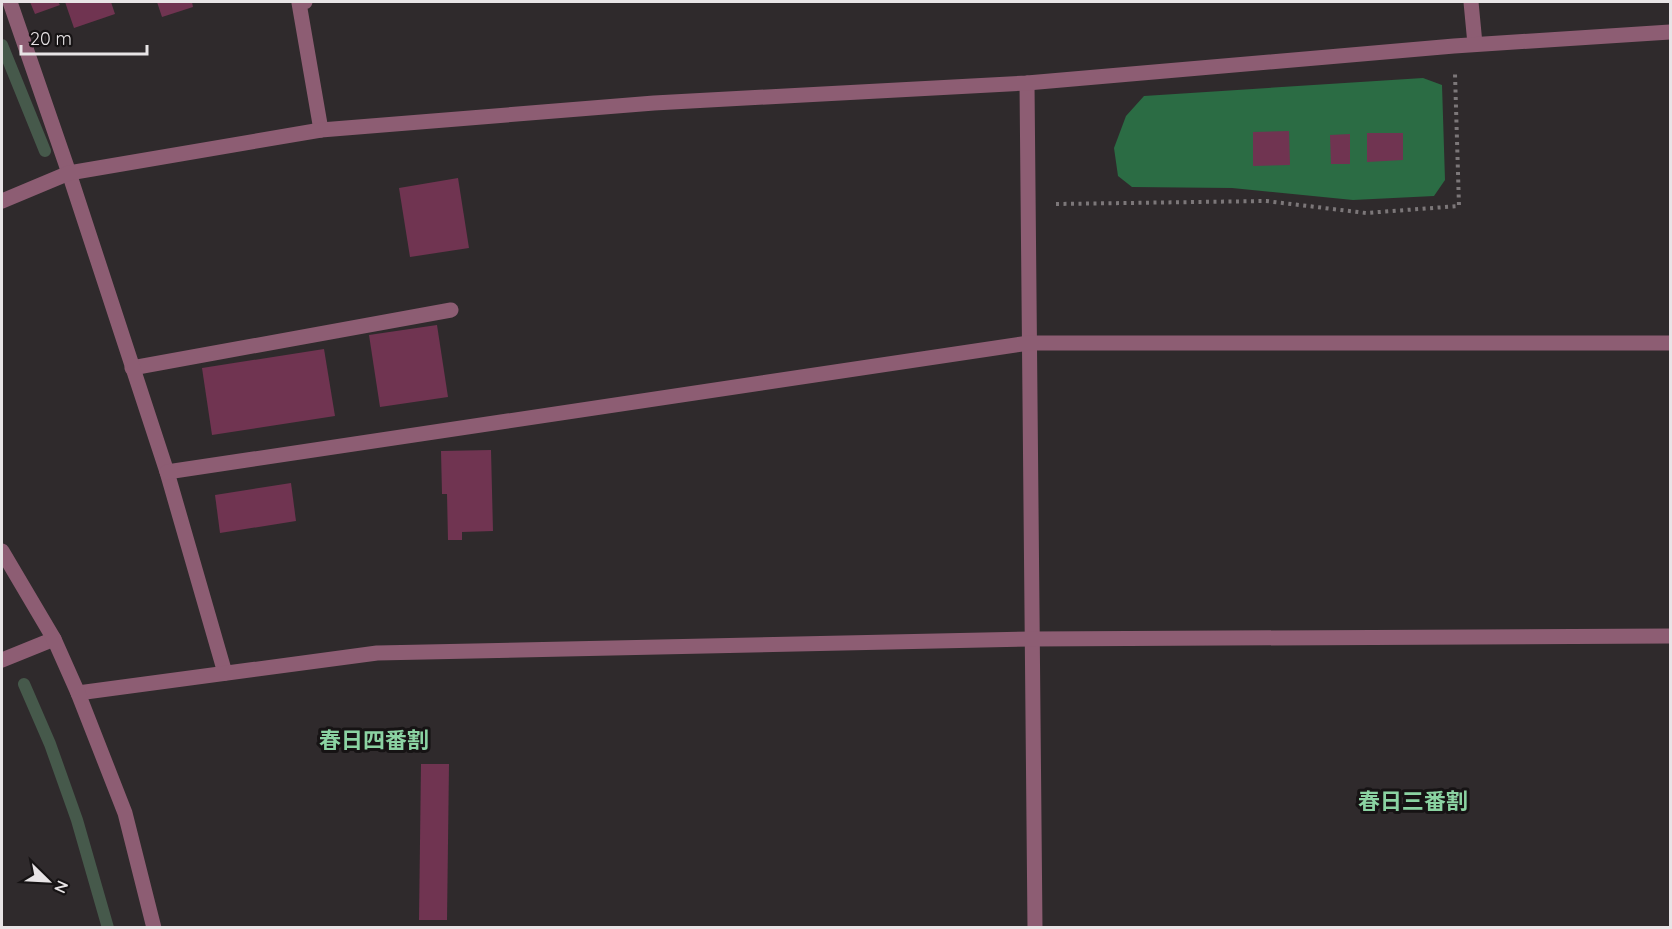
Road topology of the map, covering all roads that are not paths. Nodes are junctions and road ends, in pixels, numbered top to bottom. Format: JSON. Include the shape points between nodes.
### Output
{"nodes":[{"id":1,"x":10,"y":2,"type":"edge"},
{"id":2,"x":305,"y":2,"type":"edge"},
{"id":3,"x":1471,"y":2,"type":"edge"},
{"id":4,"x":1671,"y":32,"type":"edge"},
{"id":5,"x":1475,"y":44,"type":"junction"},
{"id":6,"x":1027,"y":83,"type":"junction"},
{"id":7,"x":321,"y":130,"type":"junction"},
{"id":8,"x":69,"y":173,"type":"junction"},
{"id":9,"x":2,"y":201,"type":"edge"},
{"id":10,"x":451,"y":310,"type":"dead end"},
{"id":11,"x":1029,"y":343,"type":"junction"},
{"id":12,"x":1671,"y":343,"type":"edge"},
{"id":13,"x":132,"y":368,"type":"junction"},
{"id":14,"x":167,"y":472,"type":"junction"},
{"id":15,"x":2,"y":551,"type":"edge"},
{"id":16,"x":1671,"y":636,"type":"edge"},
{"id":17,"x":54,"y":639,"type":"junction"},
{"id":18,"x":1032,"y":639,"type":"junction"},
{"id":19,"x":2,"y":660,"type":"edge"},
{"id":20,"x":225,"y":674,"type":"junction"},
{"id":21,"x":78,"y":693,"type":"junction"},
{"id":22,"x":154,"y":927,"type":"edge"},
{"id":23,"x":1035,"y":927,"type":"edge"}],
"edges":[{"from":1,"to":8,"type":"street"},
{"from":2,"to":7,"type":"street","via":[[299,3]]},
{"from":3,"to":5,"type":"street"},
{"from":4,"to":5,"type":"street"},
{"from":5,"to":6,"type":"street"},
{"from":6,"to":7,"type":"street","via":[[654,103]]},
{"from":6,"to":11,"type":"street"},
{"from":7,"to":8,"type":"street"},
{"from":8,"to":9,"type":"street"},
{"from":8,"to":13,"type":"street"},
{"from":10,"to":13,"type":"street"},
{"from":11,"to":12,"type":"street"},
{"from":11,"to":14,"type":"street"},
{"from":11,"to":18,"type":"street"},
{"from":13,"to":14,"type":"street"},
{"from":14,"to":20,"type":"street"},
{"from":15,"to":17,"type":"street"},
{"from":16,"to":18,"type":"street"},
{"from":17,"to":19,"type":"street"},
{"from":17,"to":21,"type":"street"},
{"from":18,"to":20,"type":"street","via":[[377,653]]},
{"from":18,"to":23,"type":"street"},
{"from":20,"to":21,"type":"street"},
{"from":21,"to":22,"type":"street","via":[[125,813]]}]}
